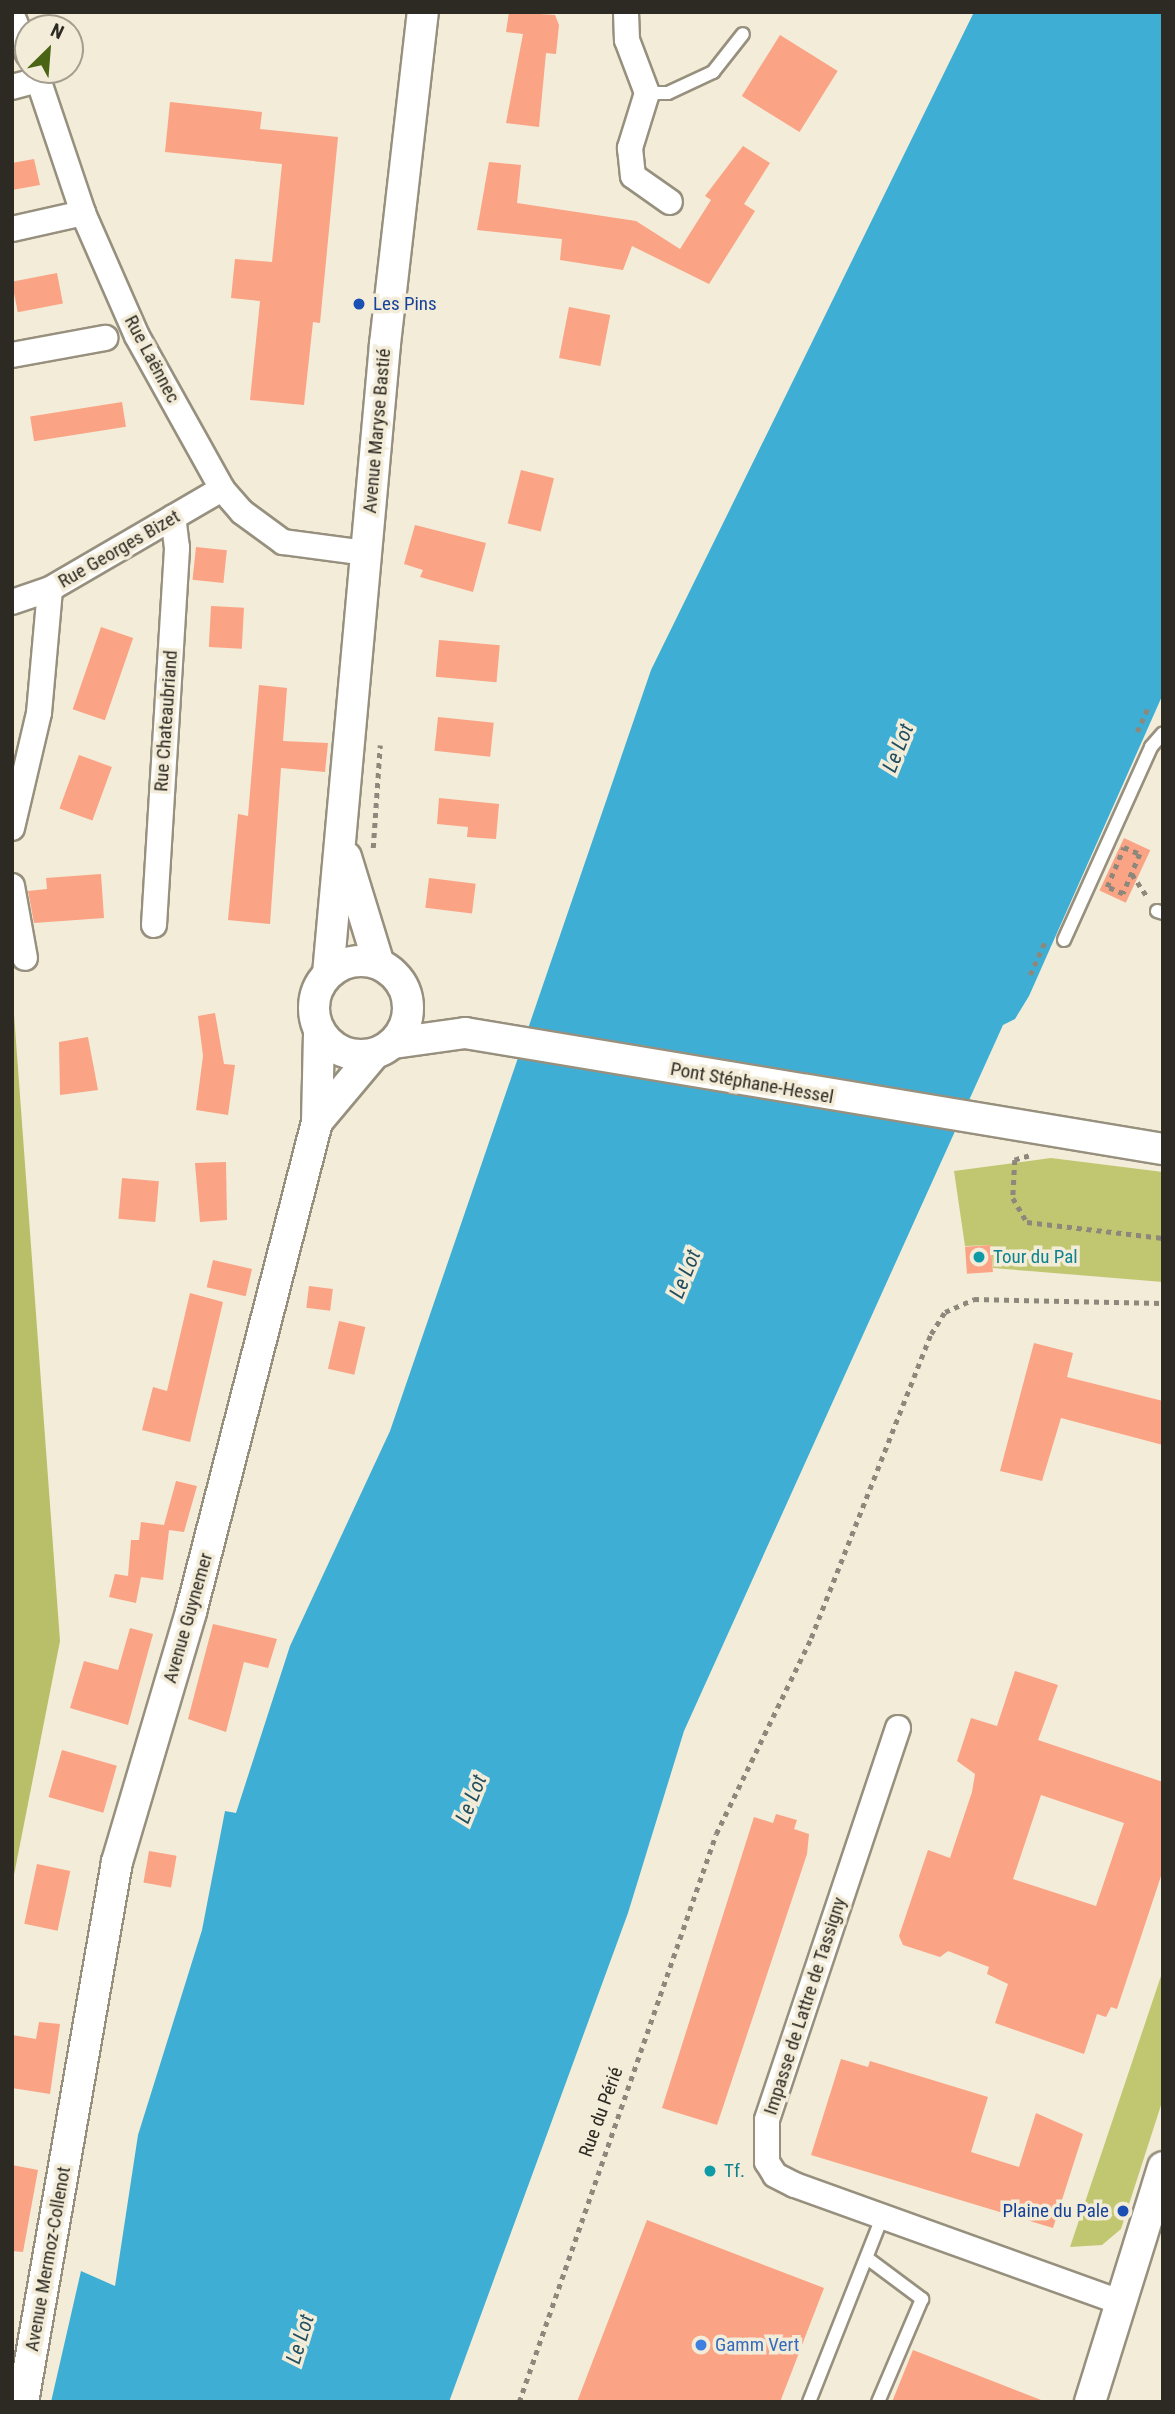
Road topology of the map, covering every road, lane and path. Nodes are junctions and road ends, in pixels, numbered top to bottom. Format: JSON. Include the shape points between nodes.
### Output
{"nodes":[{"id":1,"x":423,"y":12,"type":"edge"},
{"id":2,"x":626,"y":12,"type":"edge"},
{"id":3,"x":743,"y":34,"type":"dead end"},
{"id":4,"x":40,"y":84,"type":"edge"},
{"id":5,"x":647,"y":93,"type":"junction"},
{"id":6,"x":670,"y":202,"type":"dead end"},
{"id":7,"x":83,"y":214,"type":"junction"},
{"id":8,"x":12,"y":229,"type":"edge"},
{"id":9,"x":106,"y":338,"type":"dead end"},
{"id":10,"x":12,"y":355,"type":"edge"},
{"id":11,"x":222,"y":489,"type":"junction"},
{"id":12,"x":173,"y":517,"type":"junction"},
{"id":13,"x":366,"y":553,"type":"junction"},
{"id":14,"x":50,"y":589,"type":"junction"},
{"id":15,"x":12,"y":602,"type":"edge"},
{"id":16,"x":1163,"y":733,"type":"edge"},
{"id":17,"x":12,"y":828,"type":"edge"},
{"id":18,"x":344,"y":851,"type":"junction"},
{"id":19,"x":1132,"y":874,"type":"junction"},
{"id":20,"x":12,"y":886,"type":"edge"},
{"id":21,"x":1160,"y":912,"type":"edge"},
{"id":22,"x":154,"y":925,"type":"dead end"},
{"id":23,"x":1064,"y":940,"type":"dead end"},
{"id":24,"x":25,"y":958,"type":"dead end"},
{"id":25,"x":379,"y":964,"type":"junction"},
{"id":26,"x":328,"y":974,"type":"junction"},
{"id":27,"x":408,"y":997,"type":"junction"},
{"id":28,"x":433,"y":1026,"type":"junction"},
{"id":29,"x":319,"y":1031,"type":"junction"},
{"id":30,"x":383,"y":1049,"type":"junction"},
{"id":31,"x":317,"y":1122,"type":"junction"},
{"id":32,"x":1039,"y":1144,"type":"junction"},
{"id":33,"x":1163,"y":1149,"type":"edge"},
{"id":34,"x":1163,"y":1238,"type":"edge"},
{"id":35,"x":1163,"y":1303,"type":"edge"},
{"id":36,"x":898,"y":1728,"type":"dead end"},
{"id":37,"x":72,"y":2117,"type":"joint"},
{"id":38,"x":1163,"y":2167,"type":"edge"},
{"id":39,"x":882,"y":2218,"type":"junction"},
{"id":40,"x":867,"y":2258,"type":"junction"},
{"id":41,"x":1120,"y":2302,"type":"junction"},
{"id":42,"x":23,"y":2402,"type":"edge"},
{"id":43,"x":520,"y":2402,"type":"edge"},
{"id":44,"x":809,"y":2402,"type":"edge"},
{"id":45,"x":878,"y":2402,"type":"edge"},
{"id":46,"x":1090,"y":2402,"type":"edge"}],
"edges":[{"from":1,"to":13,"type":"street","name":"Avenue Maryse Bastié"},
{"from":2,"to":5,"type":"street","via":[[627,40]]},
{"from":3,"to":5,"type":"lane","via":[[713,72],[668,93]]},
{"from":4,"to":7,"type":"street","name":"Rue Laënnec"},
{"from":5,"to":6,"type":"street","via":[[630,148],[633,176]]},
{"from":7,"to":8,"type":"street"},
{"from":7,"to":11,"type":"street","name":"Rue Laënnec","via":[[137,336]]},
{"from":9,"to":10,"type":"street"},
{"from":11,"to":12,"type":"street","name":"Rue Georges Bizet"},
{"from":11,"to":13,"type":"street","name":"Rue Laënnec","via":[[242,513],[283,542]]},
{"from":12,"to":14,"type":"street","name":"Rue Georges Bizet"},
{"from":12,"to":22,"type":"street","name":"Rue Chateaubriand","via":[[177,548]]},
{"from":13,"to":18,"type":"street","name":"Avenue Maryse Bastié"},
{"from":14,"to":15,"type":"street","name":"Rue Georges Bizet"},
{"from":14,"to":17,"type":"street","via":[[39,713]]},
{"from":16,"to":23,"type":"lane","via":[[1151,747]]},
{"from":18,"to":25,"type":"street","name":"Avenue Maryse Bastié"},
{"from":18,"to":26,"type":"street","name":"Avenue Maryse Bastié"},
{"from":19,"to":19,"type":"path","via":[[1140,854],[1124,847],[1107,887],[1123,894]]},
{"from":19,"to":21,"type":"path"},
{"from":20,"to":24,"type":"street"},
{"from":25,"to":26,"type":"street","via":[[352,961]]},
{"from":25,"to":27,"type":"street"},
{"from":26,"to":29,"type":"street","via":[[316,995]]},
{"from":27,"to":28,"type":"street"},
{"from":27,"to":30,"type":"street","via":[[404,1030]]},
{"from":28,"to":30,"type":"street"},
{"from":28,"to":32,"type":"street","name":"Pont Stéphane-Hessel"},
{"from":29,"to":30,"type":"street","via":[[342,1052]]},
{"from":29,"to":31,"type":"street","name":"Avenue Guynemer"},
{"from":30,"to":31,"type":"street","name":"Avenue Guynemer"},
{"from":31,"to":37,"type":"street","name":"Avenue Guynemer","via":[[191,1612],[117,1862]]},
{"from":32,"to":33,"type":"street","name":"Pont Stéphane-Hessel"},
{"from":32,"to":34,"type":"path","via":[[1016,1160],[1013,1198],[1027,1222]]},
{"from":35,"to":43,"type":"path","name":"Rue du Périé","via":[[974,1299],[945,1312],[909,1378],[811,1638],[716,1834]]},
{"from":36,"to":39,"type":"street","name":"Impasse de Lattre de Tassigny","via":[[764,2143],[775,2175]]},
{"from":37,"to":42,"type":"street","name":"Avenue Mermoz-Collenot"},
{"from":38,"to":41,"type":"street"},
{"from":39,"to":40,"type":"lane"},
{"from":39,"to":41,"type":"street","name":"Impasse de Lattre de Tassigny"},
{"from":40,"to":44,"type":"lane"},
{"from":40,"to":45,"type":"lane","via":[[922,2299]]},
{"from":41,"to":46,"type":"street"}]}
